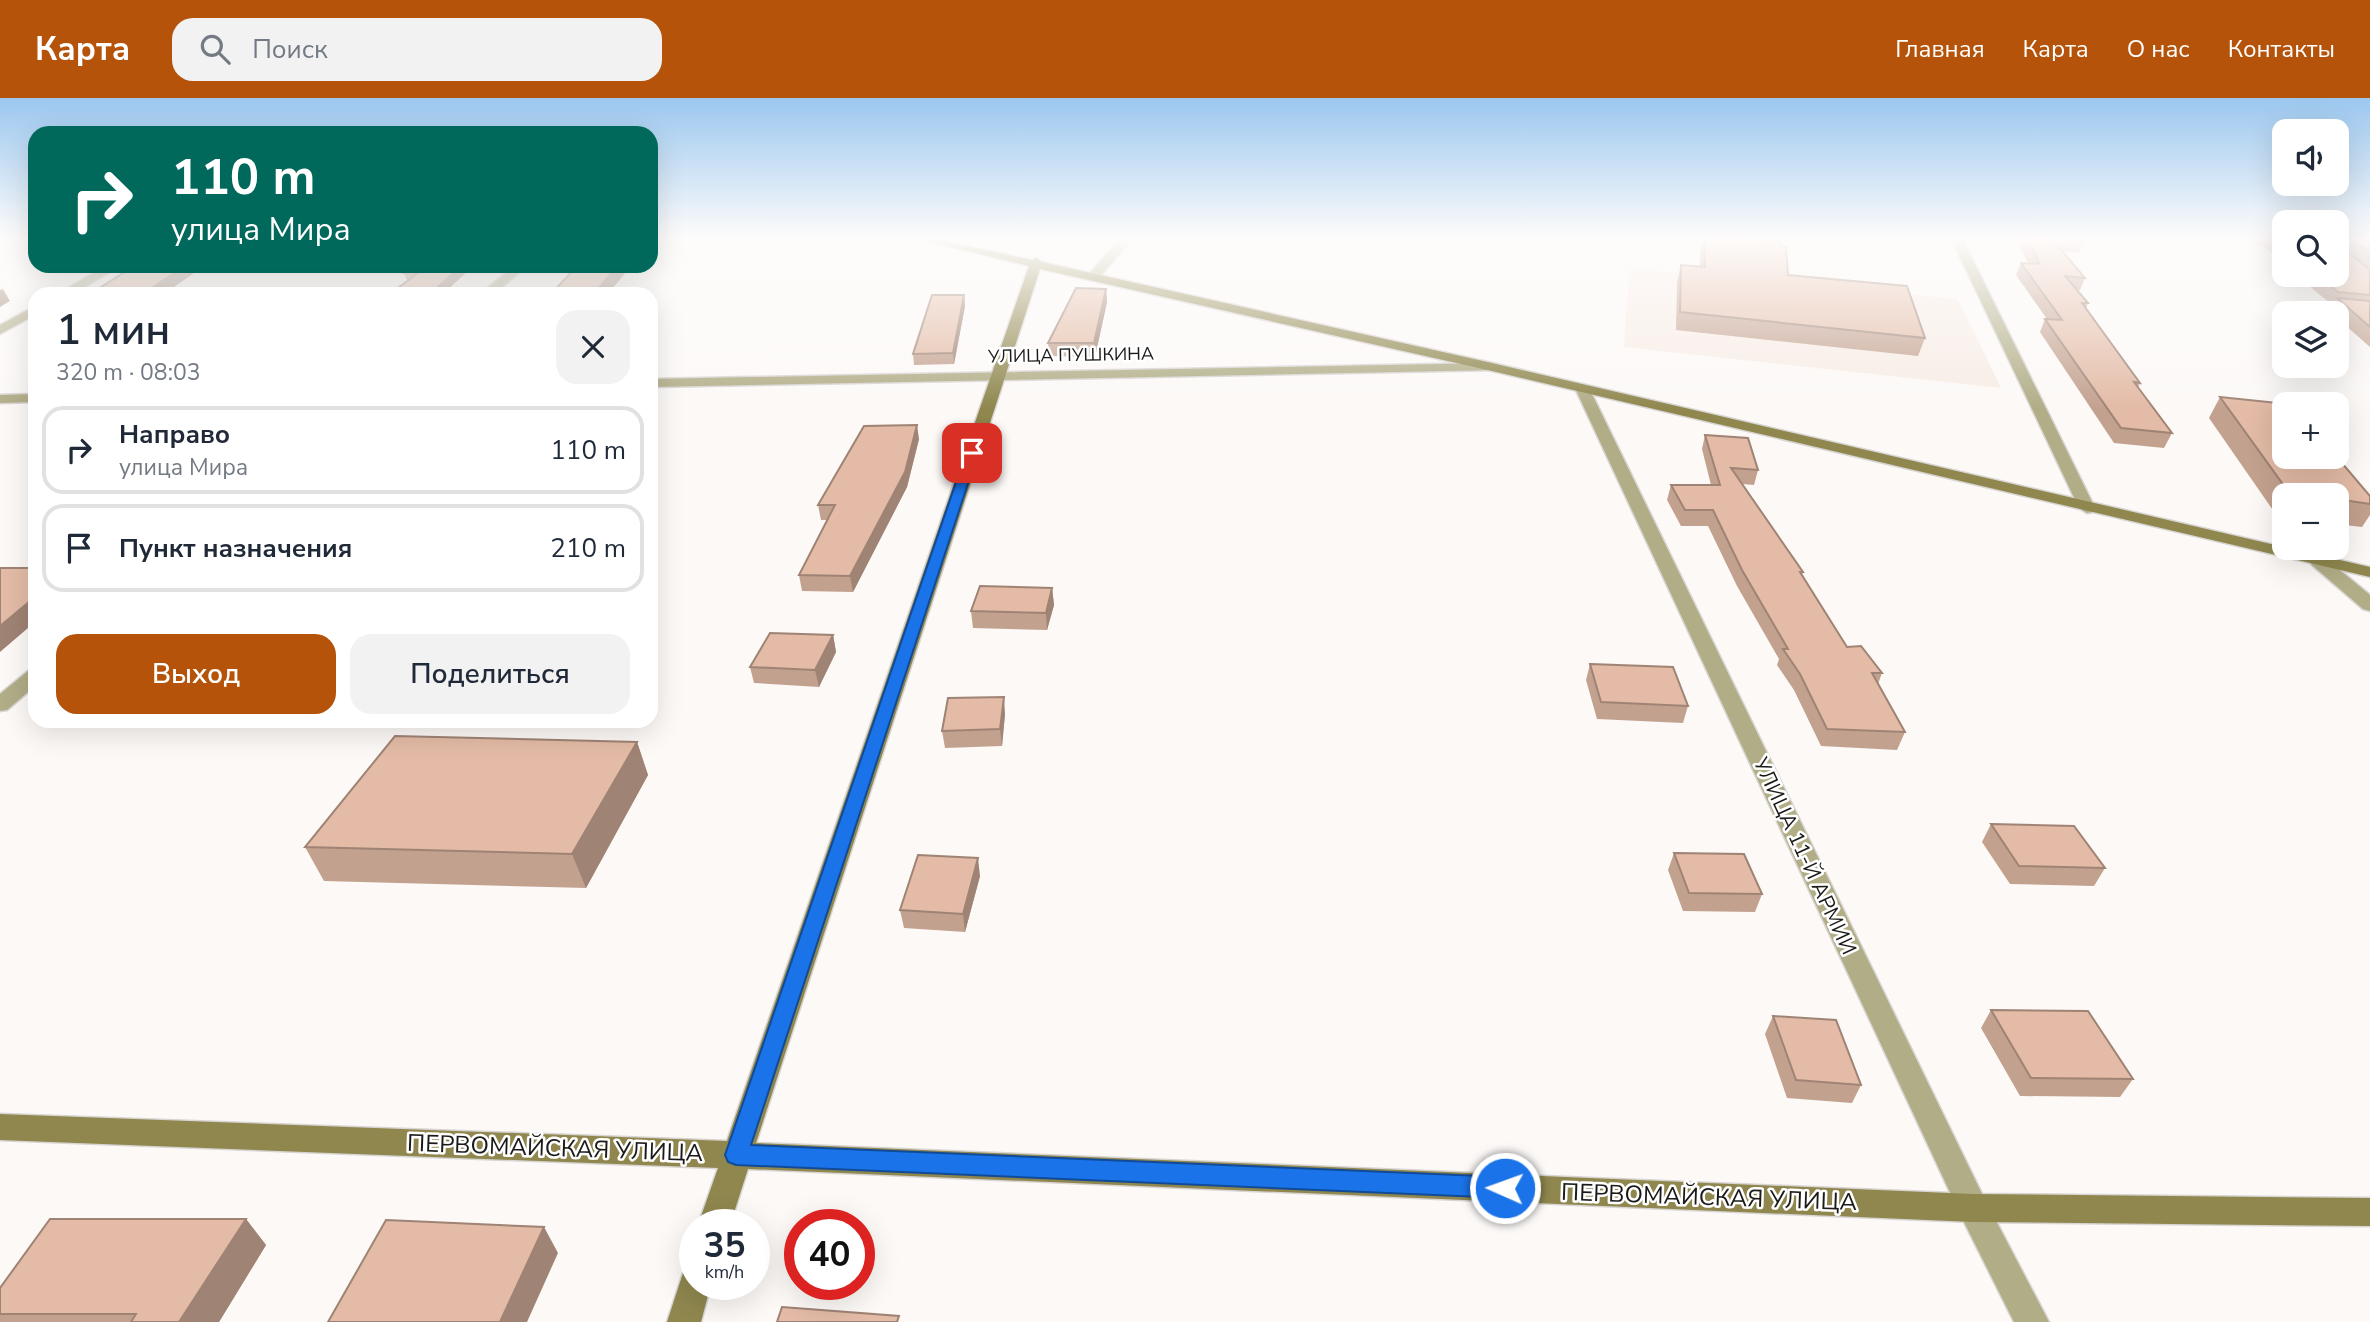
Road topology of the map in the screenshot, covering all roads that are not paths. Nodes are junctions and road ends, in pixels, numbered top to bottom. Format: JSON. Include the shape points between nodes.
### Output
{"nodes":[{"id":1,"x":1025,"y":295,"type":"edge"},
{"id":2,"x":1179,"y":295,"type":"edge"},
{"id":3,"x":1984,"y":295,"type":"edge"},
{"id":4,"x":28,"y":314,"type":"edge"},
{"id":5,"x":0,"y":330,"type":"edge"},
{"id":6,"x":1492,"y":366,"type":"junction"},
{"id":7,"x":998,"y":375,"type":"junction"},
{"id":8,"x":658,"y":383,"type":"edge"},
{"id":9,"x":1582,"y":388,"type":"junction"},
{"id":10,"x":28,"y":398,"type":"edge"},
{"id":11,"x":0,"y":399,"type":"edge"},
{"id":12,"x":2087,"y":508,"type":"junction"},
{"id":13,"x":2318,"y":561,"type":"junction"},
{"id":14,"x":2370,"y":572,"type":"edge"},
{"id":15,"x":2370,"y":605,"type":"edge"},
{"id":16,"x":28,"y":681,"type":"edge"},
{"id":17,"x":0,"y":705,"type":"edge"},
{"id":18,"x":0,"y":1127,"type":"edge"},
{"id":19,"x":736,"y":1155,"type":"junction"},
{"id":20,"x":1973,"y":1208,"type":"junction"},
{"id":21,"x":719,"y":1209,"type":"edge"},
{"id":22,"x":2370,"y":1212,"type":"edge"},
{"id":23,"x":690,"y":1300,"type":"edge"},
{"id":24,"x":684,"y":1322,"type":"edge"},
{"id":25,"x":2032,"y":1322,"type":"edge"}],
"edges":[{"from":1,"to":7,"type":"street"},
{"from":2,"to":6,"type":"street"},
{"from":3,"to":12,"type":"street"},
{"from":4,"to":5,"type":"street"},
{"from":6,"to":7,"type":"street","name":"УЛИЦА ПУШКИНА"},
{"from":6,"to":9,"type":"street"},
{"from":7,"to":8,"type":"street","name":"УЛИЦА ПУШКИНА"},
{"from":7,"to":19,"type":"street"},
{"from":9,"to":12,"type":"street"},
{"from":9,"to":20,"type":"street","name":"УЛИЦА 11-Й АРМИИ"},
{"from":10,"to":11,"type":"street"},
{"from":12,"to":13,"type":"street"},
{"from":13,"to":14,"type":"street"},
{"from":13,"to":15,"type":"street"},
{"from":16,"to":17,"type":"street"},
{"from":18,"to":19,"type":"street","name":"ПЕРВОМАЙСКАЯ УЛИЦА"},
{"from":19,"to":20,"type":"street","name":"ПЕРВОМАЙСКАЯ УЛИЦА"},
{"from":19,"to":21,"type":"street"},
{"from":20,"to":22,"type":"street","name":"ПЕРВОМАЙСКАЯ УЛИЦА"},
{"from":20,"to":25,"type":"street","name":"УЛИЦА 11-Й АРМИИ"},
{"from":23,"to":24,"type":"street"}]}
